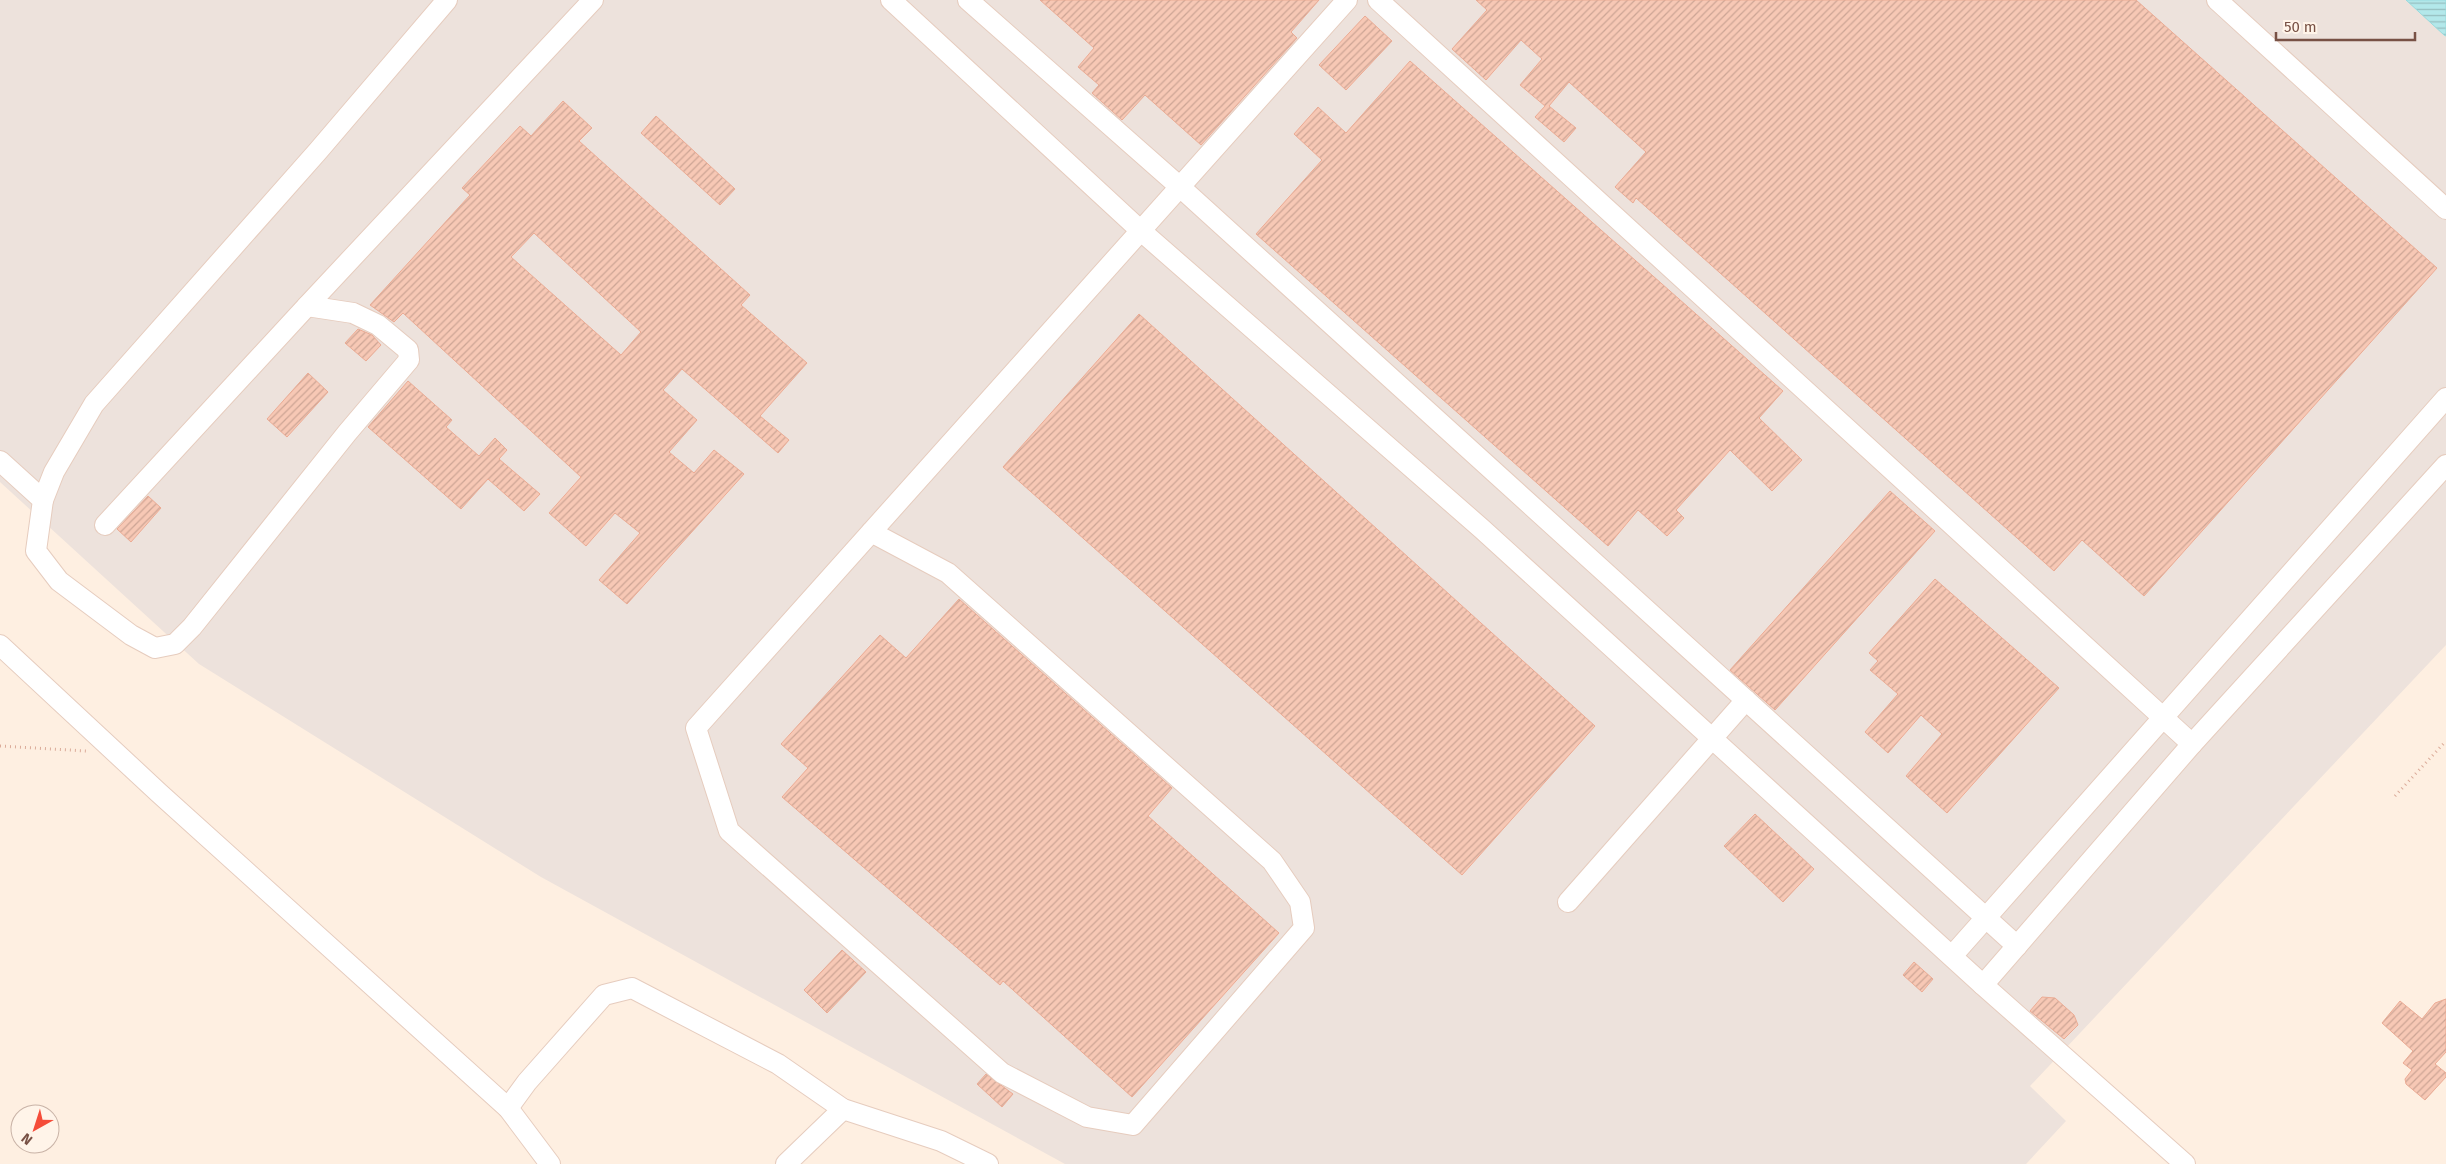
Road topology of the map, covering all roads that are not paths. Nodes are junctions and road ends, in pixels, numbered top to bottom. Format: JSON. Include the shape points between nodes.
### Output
{"nodes":[{"id":1,"x":447,"y":0,"type":"edge"},
{"id":2,"x":593,"y":0,"type":"edge"},
{"id":3,"x":891,"y":0,"type":"edge"},
{"id":4,"x":968,"y":0,"type":"edge"},
{"id":5,"x":1347,"y":0,"type":"edge"},
{"id":6,"x":1378,"y":0,"type":"edge"},
{"id":7,"x":2217,"y":0,"type":"edge"},
{"id":8,"x":1179,"y":186,"type":"junction"},
{"id":9,"x":2446,"y":209,"type":"edge"},
{"id":10,"x":1140,"y":230,"type":"junction"},
{"id":11,"x":307,"y":306,"type":"junction"},
{"id":12,"x":2446,"y":398,"type":"edge"},
{"id":13,"x":0,"y":461,"type":"edge"},
{"id":14,"x":2446,"y":466,"type":"edge"},
{"id":15,"x":43,"y":500,"type":"junction"},
{"id":16,"x":105,"y":525,"type":"dead end"},
{"id":17,"x":871,"y":532,"type":"junction"},
{"id":18,"x":0,"y":646,"type":"edge"},
{"id":19,"x":1746,"y":700,"type":"junction"},
{"id":20,"x":2162,"y":718,"type":"junction"},
{"id":21,"x":1712,"y":739,"type":"junction"},
{"id":22,"x":2192,"y":744,"type":"junction"},
{"id":23,"x":1568,"y":902,"type":"dead end"},
{"id":24,"x":1985,"y":918,"type":"junction"},
{"id":25,"x":2017,"y":946,"type":"junction"},
{"id":26,"x":1952,"y":956,"type":"junction"},
{"id":27,"x":1983,"y":985,"type":"junction"},
{"id":28,"x":508,"y":1108,"type":"junction"},
{"id":29,"x":843,"y":1109,"type":"junction"},
{"id":30,"x":550,"y":1164,"type":"edge"},
{"id":31,"x":786,"y":1164,"type":"edge"},
{"id":32,"x":988,"y":1164,"type":"edge"},
{"id":33,"x":2185,"y":1164,"type":"edge"}],
"edges":[{"from":1,"to":15,"type":"street","via":[[94,404],[54,472]]},
{"from":2,"to":11,"type":"street"},
{"from":3,"to":10,"type":"street"},
{"from":4,"to":8,"type":"street"},
{"from":5,"to":8,"type":"street"},
{"from":6,"to":20,"type":"street"},
{"from":7,"to":9,"type":"street"},
{"from":8,"to":10,"type":"street"},
{"from":8,"to":19,"type":"street"},
{"from":10,"to":17,"type":"street"},
{"from":10,"to":21,"type":"street","via":[[1482,530]]},
{"from":11,"to":15,"type":"street","via":[[353,313],[378,325],[408,350],[408,360],[192,628],[175,644],[155,648],[131,635],[59,581],[36,551]]},
{"from":11,"to":16,"type":"street"},
{"from":12,"to":20,"type":"street"},
{"from":13,"to":15,"type":"street"},
{"from":14,"to":22,"type":"street"},
{"from":17,"to":17,"type":"street","via":[[948,573],[1272,861],[1300,902],[1304,928],[1133,1125],[1087,1117],[1002,1073],[729,831],[696,728]]},
{"from":18,"to":28,"type":"street"},
{"from":19,"to":21,"type":"street"},
{"from":19,"to":24,"type":"street"},
{"from":20,"to":22,"type":"street"},
{"from":20,"to":24,"type":"street"},
{"from":21,"to":23,"type":"street"},
{"from":21,"to":26,"type":"street"},
{"from":22,"to":25,"type":"street"},
{"from":24,"to":25,"type":"street"},
{"from":24,"to":26,"type":"street"},
{"from":25,"to":27,"type":"street"},
{"from":26,"to":27,"type":"street"},
{"from":27,"to":33,"type":"street"},
{"from":28,"to":29,"type":"street","via":[[604,995],[632,988],[778,1064]]},
{"from":28,"to":30,"type":"street"},
{"from":29,"to":31,"type":"street"},
{"from":29,"to":32,"type":"street","via":[[941,1142]]}]}
